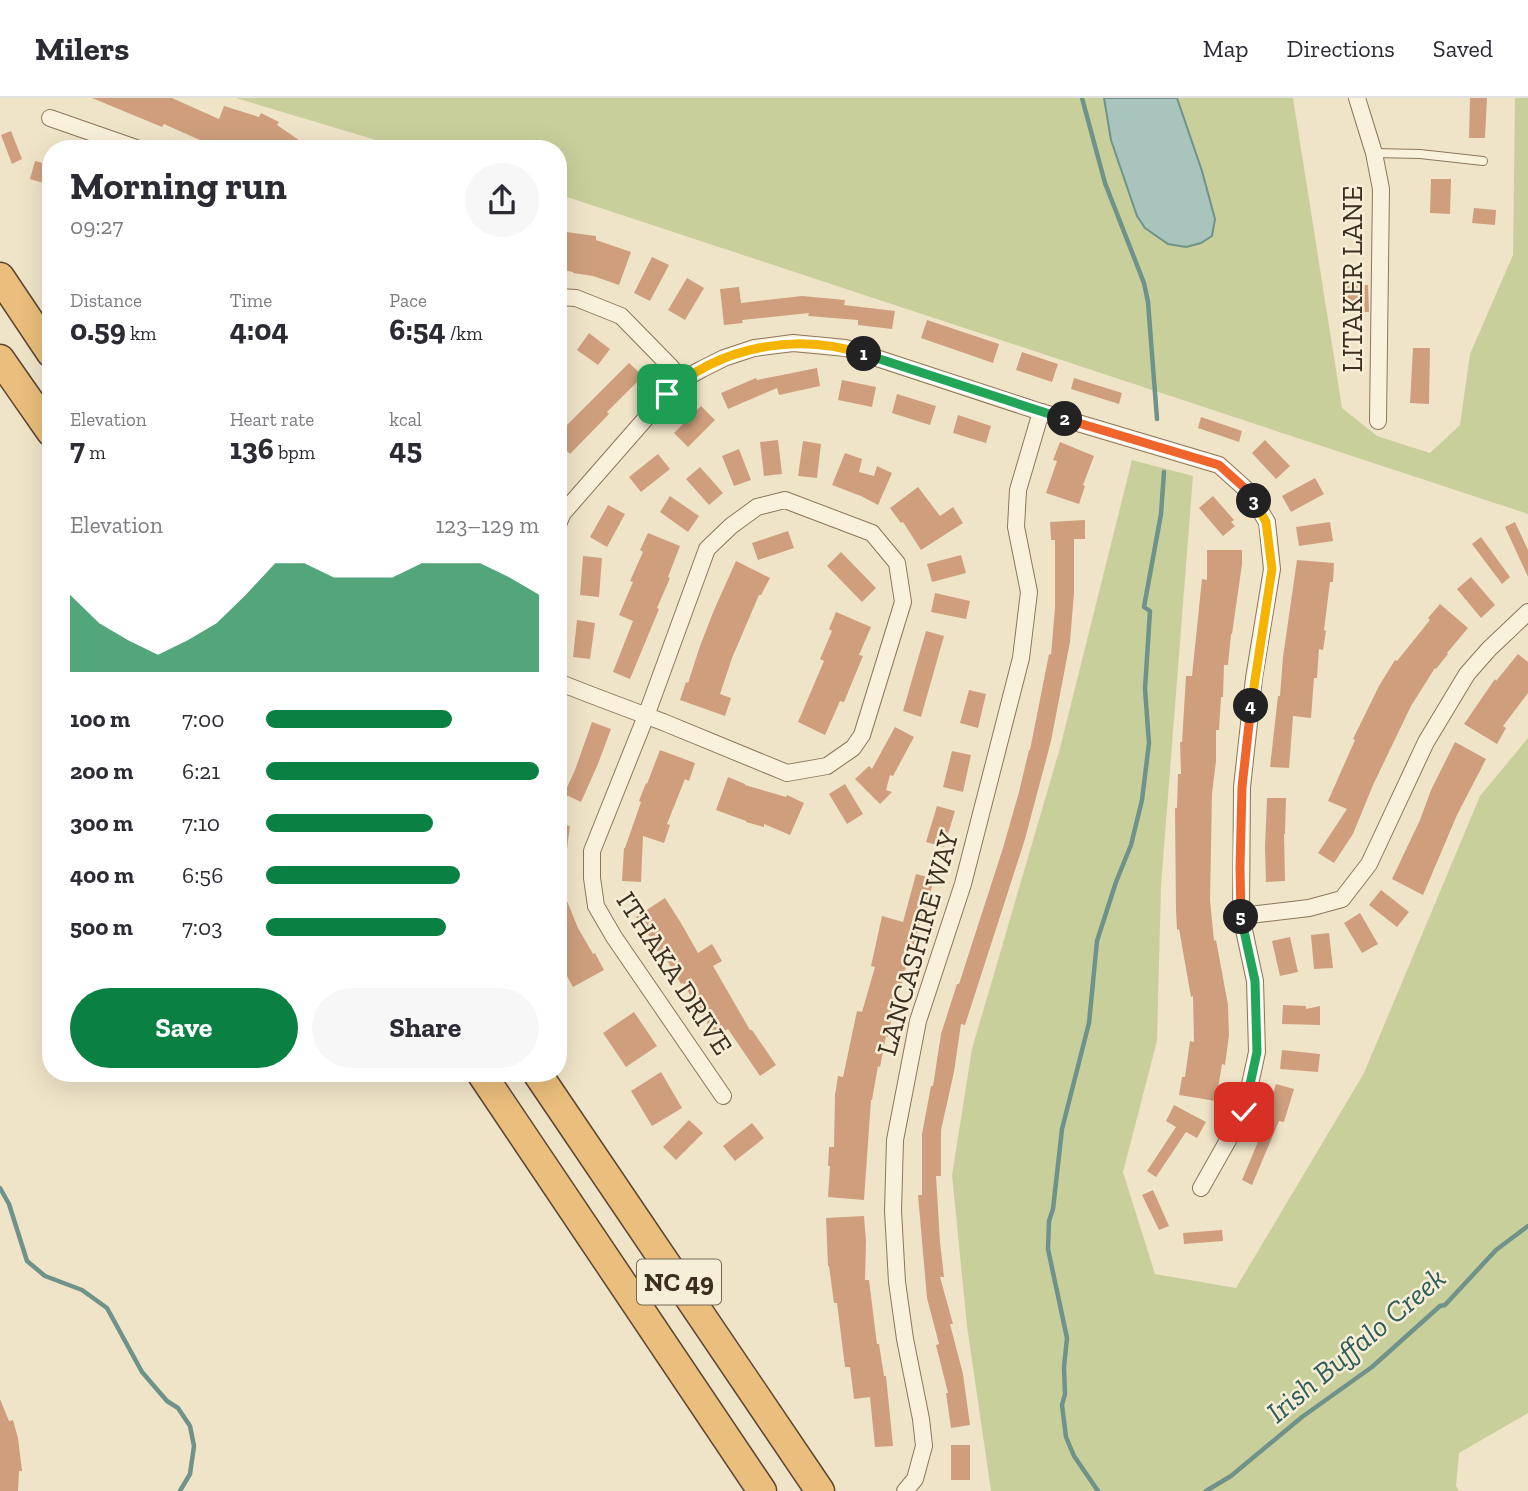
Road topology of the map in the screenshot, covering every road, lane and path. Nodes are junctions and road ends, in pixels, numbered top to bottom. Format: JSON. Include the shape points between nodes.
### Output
{"nodes":[{"id":1,"x":1357,"y":98,"type":"edge"},
{"id":2,"x":50,"y":118,"type":"dead end"},
{"id":3,"x":113,"y":140,"type":"edge"},
{"id":4,"x":1374,"y":153,"type":"junction"},
{"id":5,"x":1483,"y":161,"type":"dead end"},
{"id":6,"x":0,"y":276,"type":"edge"},
{"id":7,"x":567,"y":298,"type":"edge"},
{"id":8,"x":42,"y":339,"type":"edge"},
{"id":9,"x":0,"y":359,"type":"edge"},
{"id":10,"x":682,"y":380,"type":"junction"},
{"id":11,"x":1041,"y":412,"type":"junction"},
{"id":12,"x":42,"y":419,"type":"edge"},
{"id":13,"x":1378,"y":421,"type":"dead end"},
{"id":14,"x":567,"y":498,"type":"edge"},
{"id":15,"x":1528,"y":612,"type":"edge"},
{"id":16,"x":567,"y":686,"type":"edge"},
{"id":17,"x":646,"y":716,"type":"junction"},
{"id":18,"x":1241,"y":916,"type":"junction"},
{"id":19,"x":487,"y":1082,"type":"edge"},
{"id":20,"x":543,"y":1082,"type":"edge"},
{"id":21,"x":723,"y":1096,"type":"dead end"},
{"id":22,"x":1201,"y":1188,"type":"dead end"},
{"id":23,"x":762,"y":1491,"type":"edge"},
{"id":24,"x":820,"y":1491,"type":"edge"},
{"id":25,"x":905,"y":1491,"type":"edge"}],
"edges":[{"from":1,"to":4,"type":"street","name":"LITAKER LANE"},
{"from":2,"to":3,"type":"street"},
{"from":4,"to":5,"type":"lane"},
{"from":4,"to":13,"type":"street","name":"LITAKER LANE","via":[[1381,189]]},
{"from":6,"to":8,"type":"highway"},
{"from":7,"to":10,"type":"street","via":[[621,316]]},
{"from":9,"to":12,"type":"highway"},
{"from":10,"to":11,"type":"street","via":[[754,348],[793,343],[846,348]]},
{"from":10,"to":14,"type":"street"},
{"from":11,"to":18,"type":"street","via":[[1219,465],[1248,491],[1266,522],[1272,569],[1242,787]]},
{"from":11,"to":25,"type":"street","name":"LANCASHIRE WAY","via":[[1018,490],[1016,527],[1029,592],[1021,658],[963,884],[918,1021],[895,1140],[897,1282],[923,1446],[915,1479]]},
{"from":15,"to":18,"type":"street","via":[[1466,674],[1426,742],[1369,864],[1342,899]]},
{"from":16,"to":17,"type":"street"},
{"from":17,"to":17,"type":"street","name":"ITHAKA DRIVE","via":[[787,773],[827,766],[862,736],[903,602],[897,563],[872,533],[785,500],[757,507],[707,549]]},
{"from":17,"to":21,"type":"street","name":"ITHAKA DRIVE","via":[[592,851],[596,906]]},
{"from":18,"to":22,"type":"street","via":[[1255,981],[1257,1052],[1244,1112]]},
{"from":19,"to":23,"type":"highway","number":"NC 49"},
{"from":20,"to":24,"type":"highway","number":"NC 49"}]}
